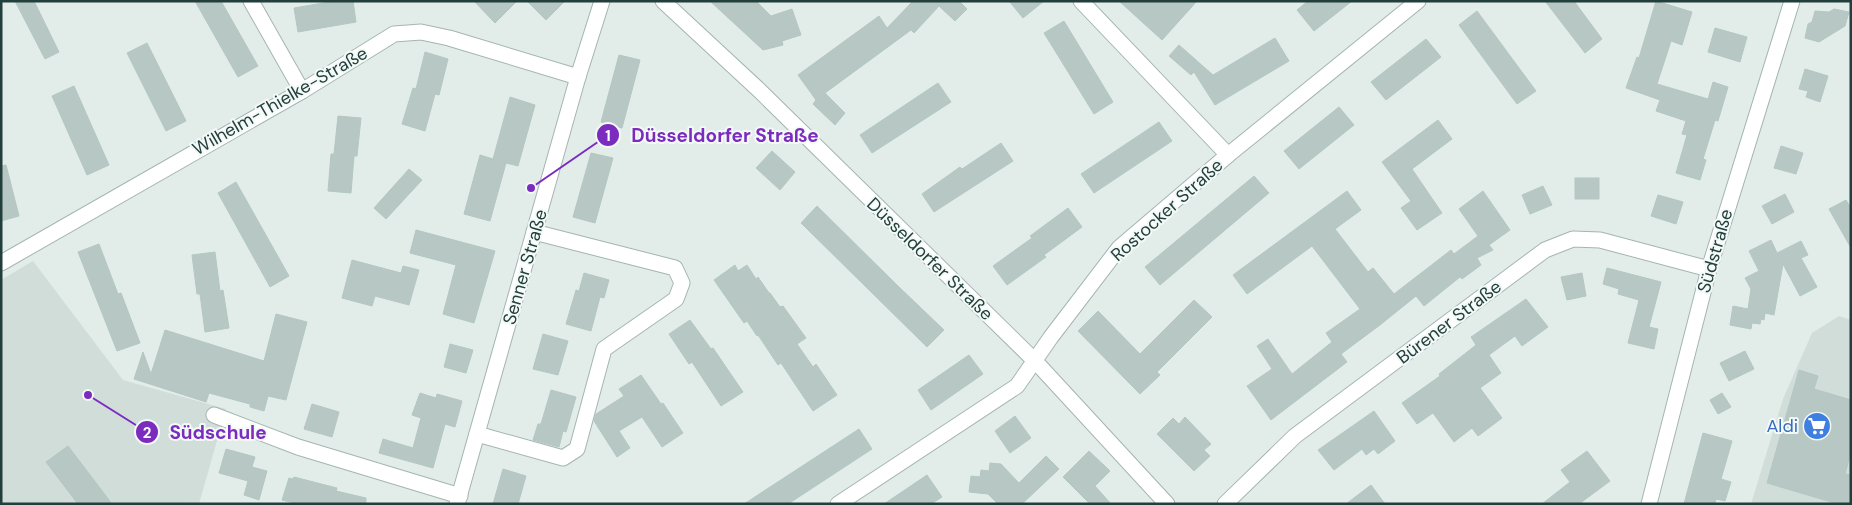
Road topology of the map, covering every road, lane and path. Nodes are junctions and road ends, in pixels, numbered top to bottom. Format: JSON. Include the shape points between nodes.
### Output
{"nodes":[{"id":1,"x":251,"y":1,"type":"edge"},
{"id":2,"x":602,"y":1,"type":"edge"},
{"id":3,"x":663,"y":1,"type":"edge"},
{"id":4,"x":1081,"y":1,"type":"edge"},
{"id":5,"x":1418,"y":1,"type":"edge"},
{"id":6,"x":1792,"y":1,"type":"edge"},
{"id":7,"x":578,"y":77,"type":"junction"},
{"id":8,"x":302,"y":91,"type":"junction"},
{"id":9,"x":1228,"y":155,"type":"junction"},
{"id":10,"x":534,"y":232,"type":"junction"},
{"id":11,"x":1,"y":263,"type":"edge"},
{"id":12,"x":1709,"y":269,"type":"junction"},
{"id":13,"x":1035,"y":361,"type":"junction"},
{"id":14,"x":214,"y":416,"type":"dead end"},
{"id":15,"x":477,"y":434,"type":"junction"},
{"id":16,"x":459,"y":500,"type":"edge"},
{"id":17,"x":838,"y":504,"type":"edge"},
{"id":18,"x":1167,"y":504,"type":"edge"},
{"id":19,"x":1225,"y":504,"type":"edge"},
{"id":20,"x":1649,"y":504,"type":"edge"}],
"edges":[{"from":1,"to":8,"type":"street"},
{"from":2,"to":7,"type":"street","name":"Senner Straße"},
{"from":3,"to":13,"type":"street","name":"Düsseldorfer Straße","via":[[760,91]]},
{"from":4,"to":9,"type":"street"},
{"from":5,"to":9,"type":"street","name":"Rostocker Straße"},
{"from":6,"to":12,"type":"street","name":"Südstraße"},
{"from":7,"to":8,"type":"street","name":"Wilhelm-Thielke-Straße","via":[[421,32],[394,34]]},
{"from":7,"to":10,"type":"street","name":"Senner Straße"},
{"from":8,"to":11,"type":"street","name":"Wilhelm-Thielke-Straße"},
{"from":9,"to":13,"type":"street","name":"Rostocker Straße","via":[[1119,248]]},
{"from":10,"to":15,"type":"street","name":"Senner Straße"},
{"from":10,"to":15,"type":"street","via":[[675,268],[682,283],[676,299],[604,349],[576,449],[563,458]]},
{"from":12,"to":19,"type":"street","name":"Bürener Straße","via":[[1600,240],[1573,239],[1545,250],[1295,436]]},
{"from":12,"to":20,"type":"street","name":"Südstraße"},
{"from":13,"to":17,"type":"street","name":"Rostocker Straße","via":[[1017,386]]},
{"from":13,"to":18,"type":"street","name":"Düsseldorfer Straße"},
{"from":14,"to":16,"type":"street"},
{"from":15,"to":16,"type":"street","name":"Senner Straße"}]}
